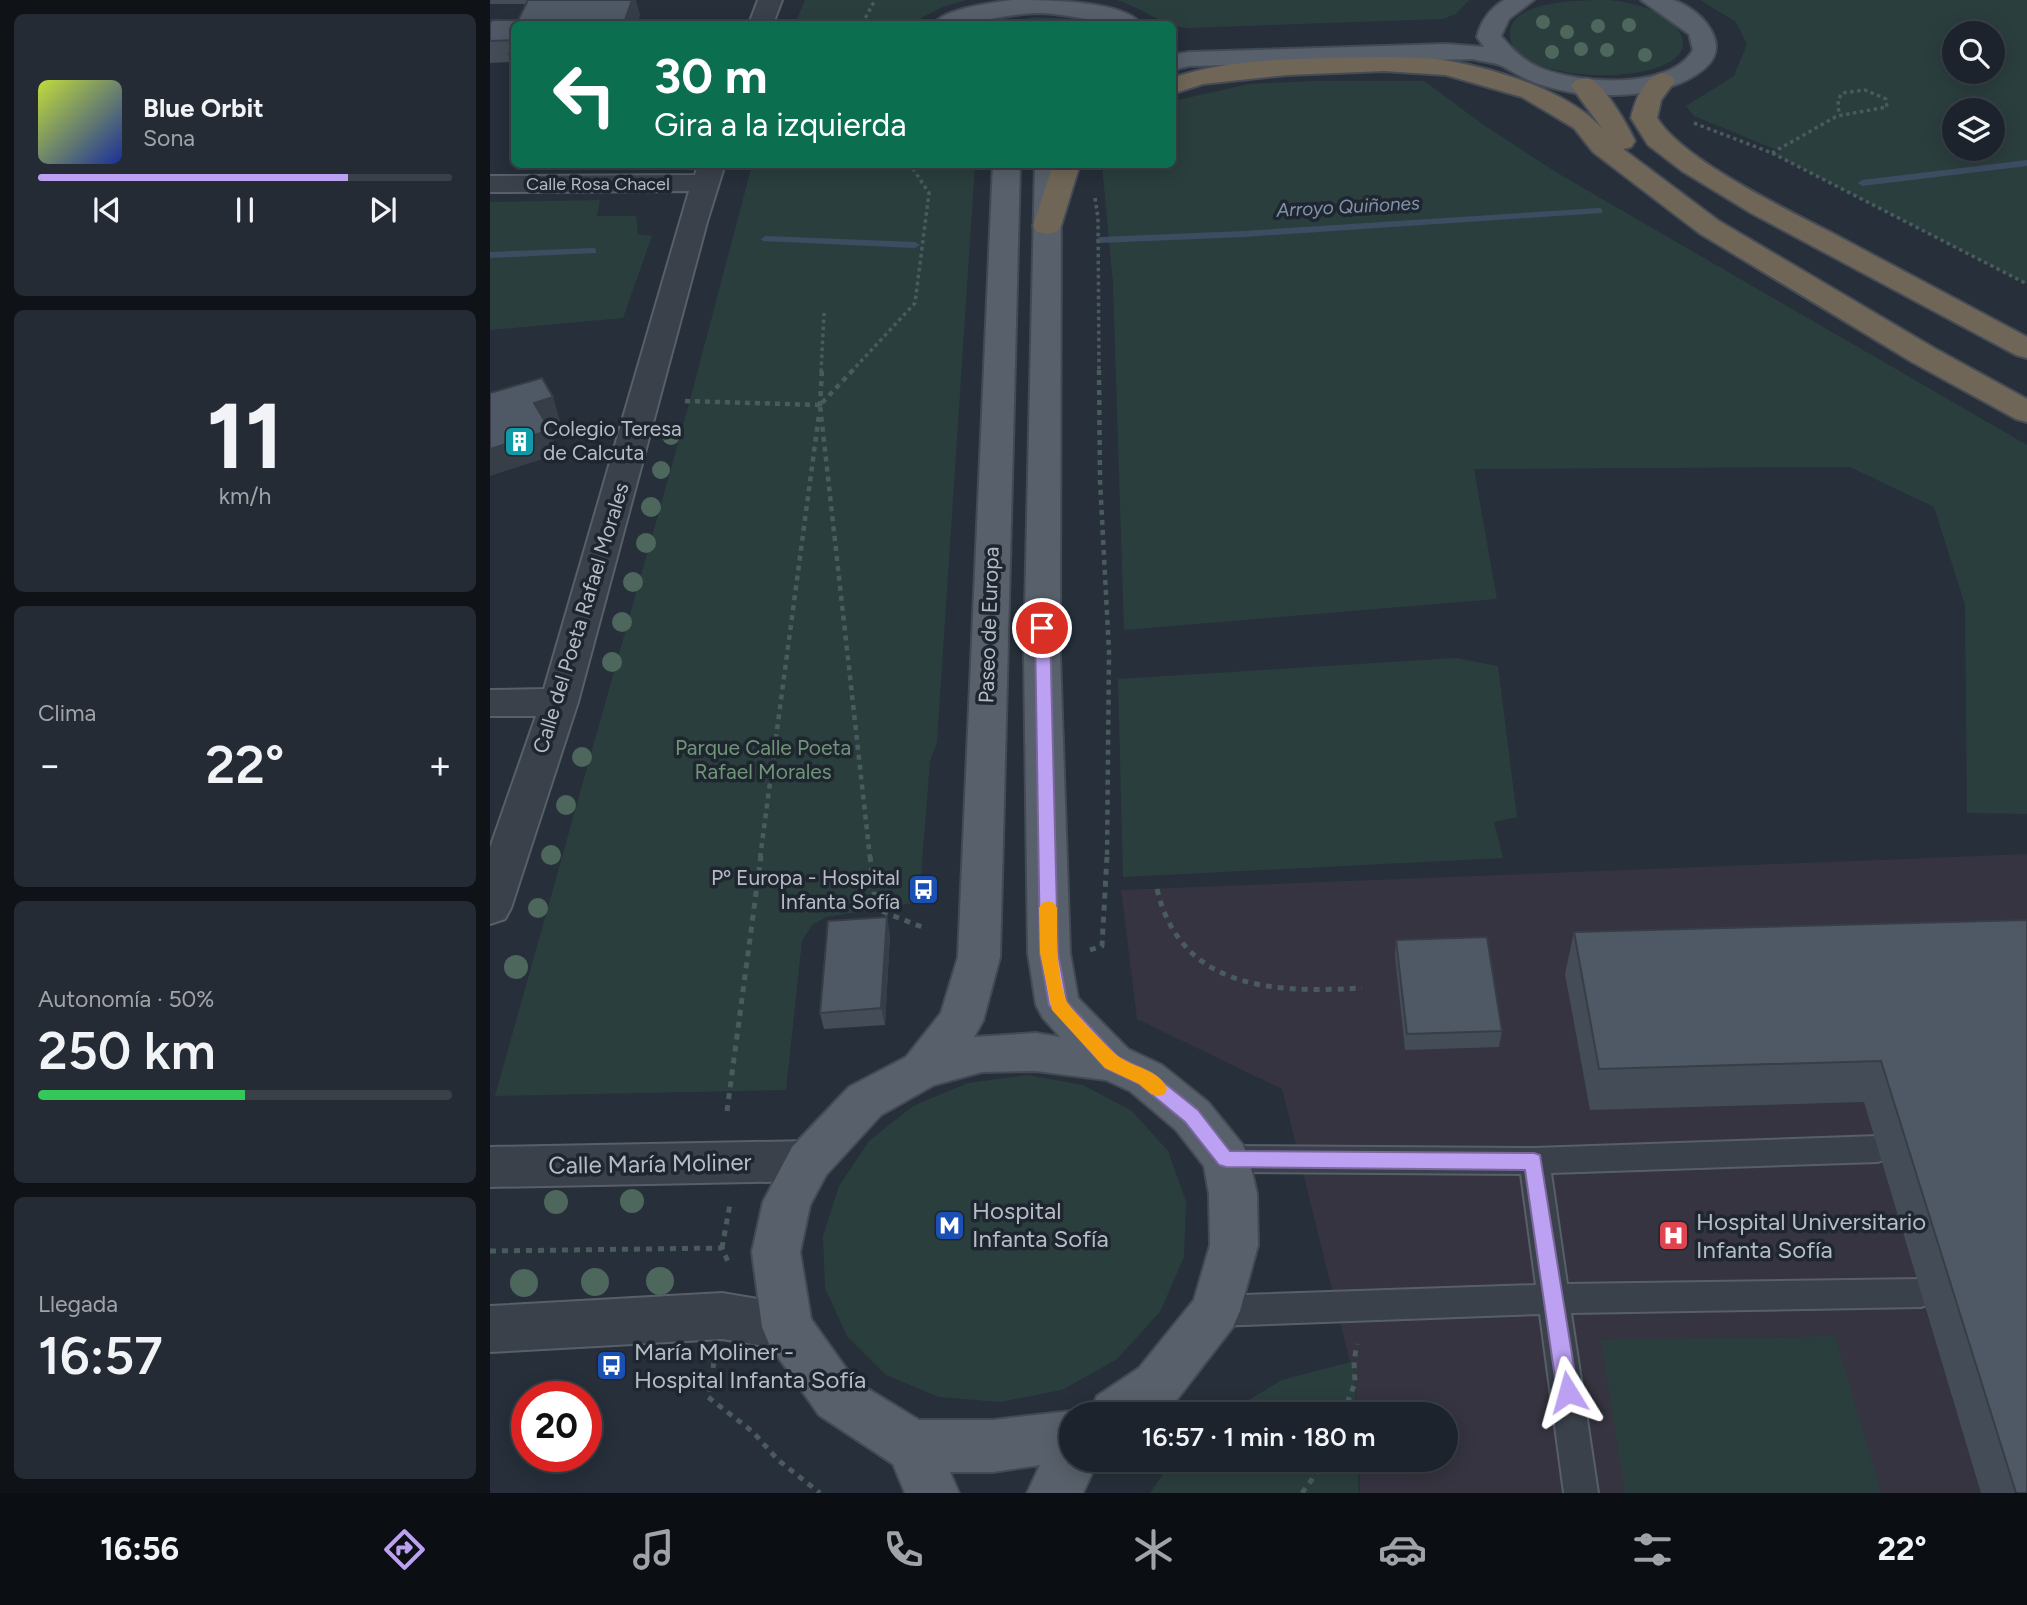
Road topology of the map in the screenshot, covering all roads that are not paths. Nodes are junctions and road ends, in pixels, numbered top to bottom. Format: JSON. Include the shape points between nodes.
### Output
{"nodes":[{"id":1,"x":771,"y":0,"type":"edge"},
{"id":2,"x":1522,"y":0,"type":"edge"},
{"id":3,"x":1653,"y":0,"type":"edge"},
{"id":4,"x":1013,"y":2,"type":"edge"},
{"id":5,"x":1064,"y":2,"type":"edge"},
{"id":6,"x":762,"y":21,"type":"edge"},
{"id":7,"x":953,"y":21,"type":"edge"},
{"id":8,"x":1124,"y":21,"type":"edge"},
{"id":9,"x":1490,"y":27,"type":"junction"},
{"id":10,"x":1176,"y":40,"type":"edge"},
{"id":11,"x":1506,"y":59,"type":"junction"},
{"id":12,"x":1176,"y":62,"type":"edge"},
{"id":13,"x":1662,"y":81,"type":"junction"},
{"id":14,"x":1176,"y":85,"type":"edge"},
{"id":15,"x":1584,"y":86,"type":"junction"},
{"id":16,"x":1007,"y":168,"type":"edge"},
{"id":17,"x":1048,"y":168,"type":"edge"},
{"id":18,"x":1066,"y":168,"type":"edge"},
{"id":19,"x":709,"y":174,"type":"edge"},
{"id":20,"x":1646,"y":178,"type":"junction"},
{"id":21,"x":490,"y":184,"type":"edge"},
{"id":22,"x":1047,"y":226,"type":"junction"},
{"id":23,"x":2027,"y":349,"type":"edge"},
{"id":24,"x":2027,"y":412,"type":"edge"},
{"id":25,"x":559,"y":702,"type":"junction"},
{"id":26,"x":490,"y":703,"type":"edge"},
{"id":27,"x":490,"y":908,"type":"edge"},
{"id":28,"x":1112,"y":1062,"type":"junction"},
{"id":29,"x":922,"y":1070,"type":"junction"},
{"id":30,"x":1878,"y":1149,"type":"dead end"},
{"id":31,"x":1226,"y":1159,"type":"junction"},
{"id":32,"x":809,"y":1161,"type":"junction"},
{"id":33,"x":1534,"y":1161,"type":"junction"},
{"id":34,"x":490,"y":1167,"type":"edge"},
{"id":35,"x":1921,"y":1293,"type":"dead end"},
{"id":36,"x":1555,"y":1299,"type":"junction"},
{"id":37,"x":1215,"y":1311,"type":"junction"},
{"id":38,"x":787,"y":1327,"type":"junction"},
{"id":39,"x":490,"y":1329,"type":"edge"},
{"id":40,"x":1132,"y":1402,"type":"edge"},
{"id":41,"x":1059,"y":1438,"type":"edge"},
{"id":42,"x":912,"y":1446,"type":"junction"},
{"id":43,"x":1065,"y":1472,"type":"edge"},
{"id":44,"x":932,"y":1493,"type":"edge"},
{"id":45,"x":1054,"y":1493,"type":"edge"},
{"id":46,"x":1581,"y":1493,"type":"edge"}],
"edges":[{"from":1,"to":6,"type":"street"},
{"from":2,"to":9,"type":"main road","via":[[1505,9]]},
{"from":3,"to":13,"type":"main road","via":[[1698,26],[1705,41],[1702,57],[1687,71]]},
{"from":4,"to":5,"type":"main road"},
{"from":4,"to":7,"type":"main road"},
{"from":5,"to":8,"type":"main road"},
{"from":9,"to":10,"type":"main road","via":[[1443,34]]},
{"from":9,"to":11,"type":"main road","via":[[1489,37]]},
{"from":11,"to":12,"type":"main road","via":[[1473,51],[1446,51]]},
{"from":11,"to":15,"type":"main road","via":[[1544,77]]},
{"from":13,"to":15,"type":"main road"},
{"from":13,"to":23,"type":"highway","via":[[1648,100],[1644,118],[1657,139],[1692,165]]},
{"from":14,"to":20,"type":"highway","via":[[1200,77],[1287,66],[1448,68],[1541,98],[1583,122],[1602,146]]},
{"from":15,"to":20,"type":"highway","via":[[1611,119]]},
{"from":16,"to":29,"type":"main road","name":"Paseo de Europa","via":[[979,957],[961,1021]]},
{"from":17,"to":22,"type":"main road"},
{"from":18,"to":22,"type":"highway"},
{"from":19,"to":21,"type":"street","name":"Calle Rosa Chacel"},
{"from":19,"to":25,"type":"street","name":"Calle del Poeta Rafael Morales"},
{"from":20,"to":24,"type":"highway","via":[[1709,227]]},
{"from":22,"to":28,"type":"main road","via":[[1042,654],[1049,953],[1058,1005]]},
{"from":25,"to":26,"type":"street"},
{"from":25,"to":27,"type":"street","name":"Calle del Poeta Rafael Morales"},
{"from":28,"to":29,"type":"main road","via":[[1036,1052],[982,1053]]},
{"from":28,"to":31,"type":"main road","via":[[1146,1078],[1192,1116]]},
{"from":29,"to":32,"type":"main road","via":[[866,1101]]},
{"from":30,"to":33,"type":"lane"},
{"from":31,"to":33,"type":"lane"},
{"from":31,"to":37,"type":"main road","via":[[1233,1194],[1234,1245]]},
{"from":32,"to":34,"type":"street","name":"Calle María Moliner"},
{"from":32,"to":38,"type":"main road","via":[[787,1202],[776,1252]]},
{"from":33,"to":36,"type":"lane"},
{"from":35,"to":36,"type":"lane"},
{"from":36,"to":37,"type":"lane"},
{"from":36,"to":46,"type":"lane"},
{"from":37,"to":40,"type":"main road","via":[[1157,1385]]},
{"from":38,"to":39,"type":"street","via":[[722,1316]]},
{"from":38,"to":42,"type":"main road","via":[[837,1398]]},
{"from":41,"to":42,"type":"main road","via":[[993,1446]]},
{"from":42,"to":44,"type":"main road"},
{"from":43,"to":45,"type":"main road"}]}
